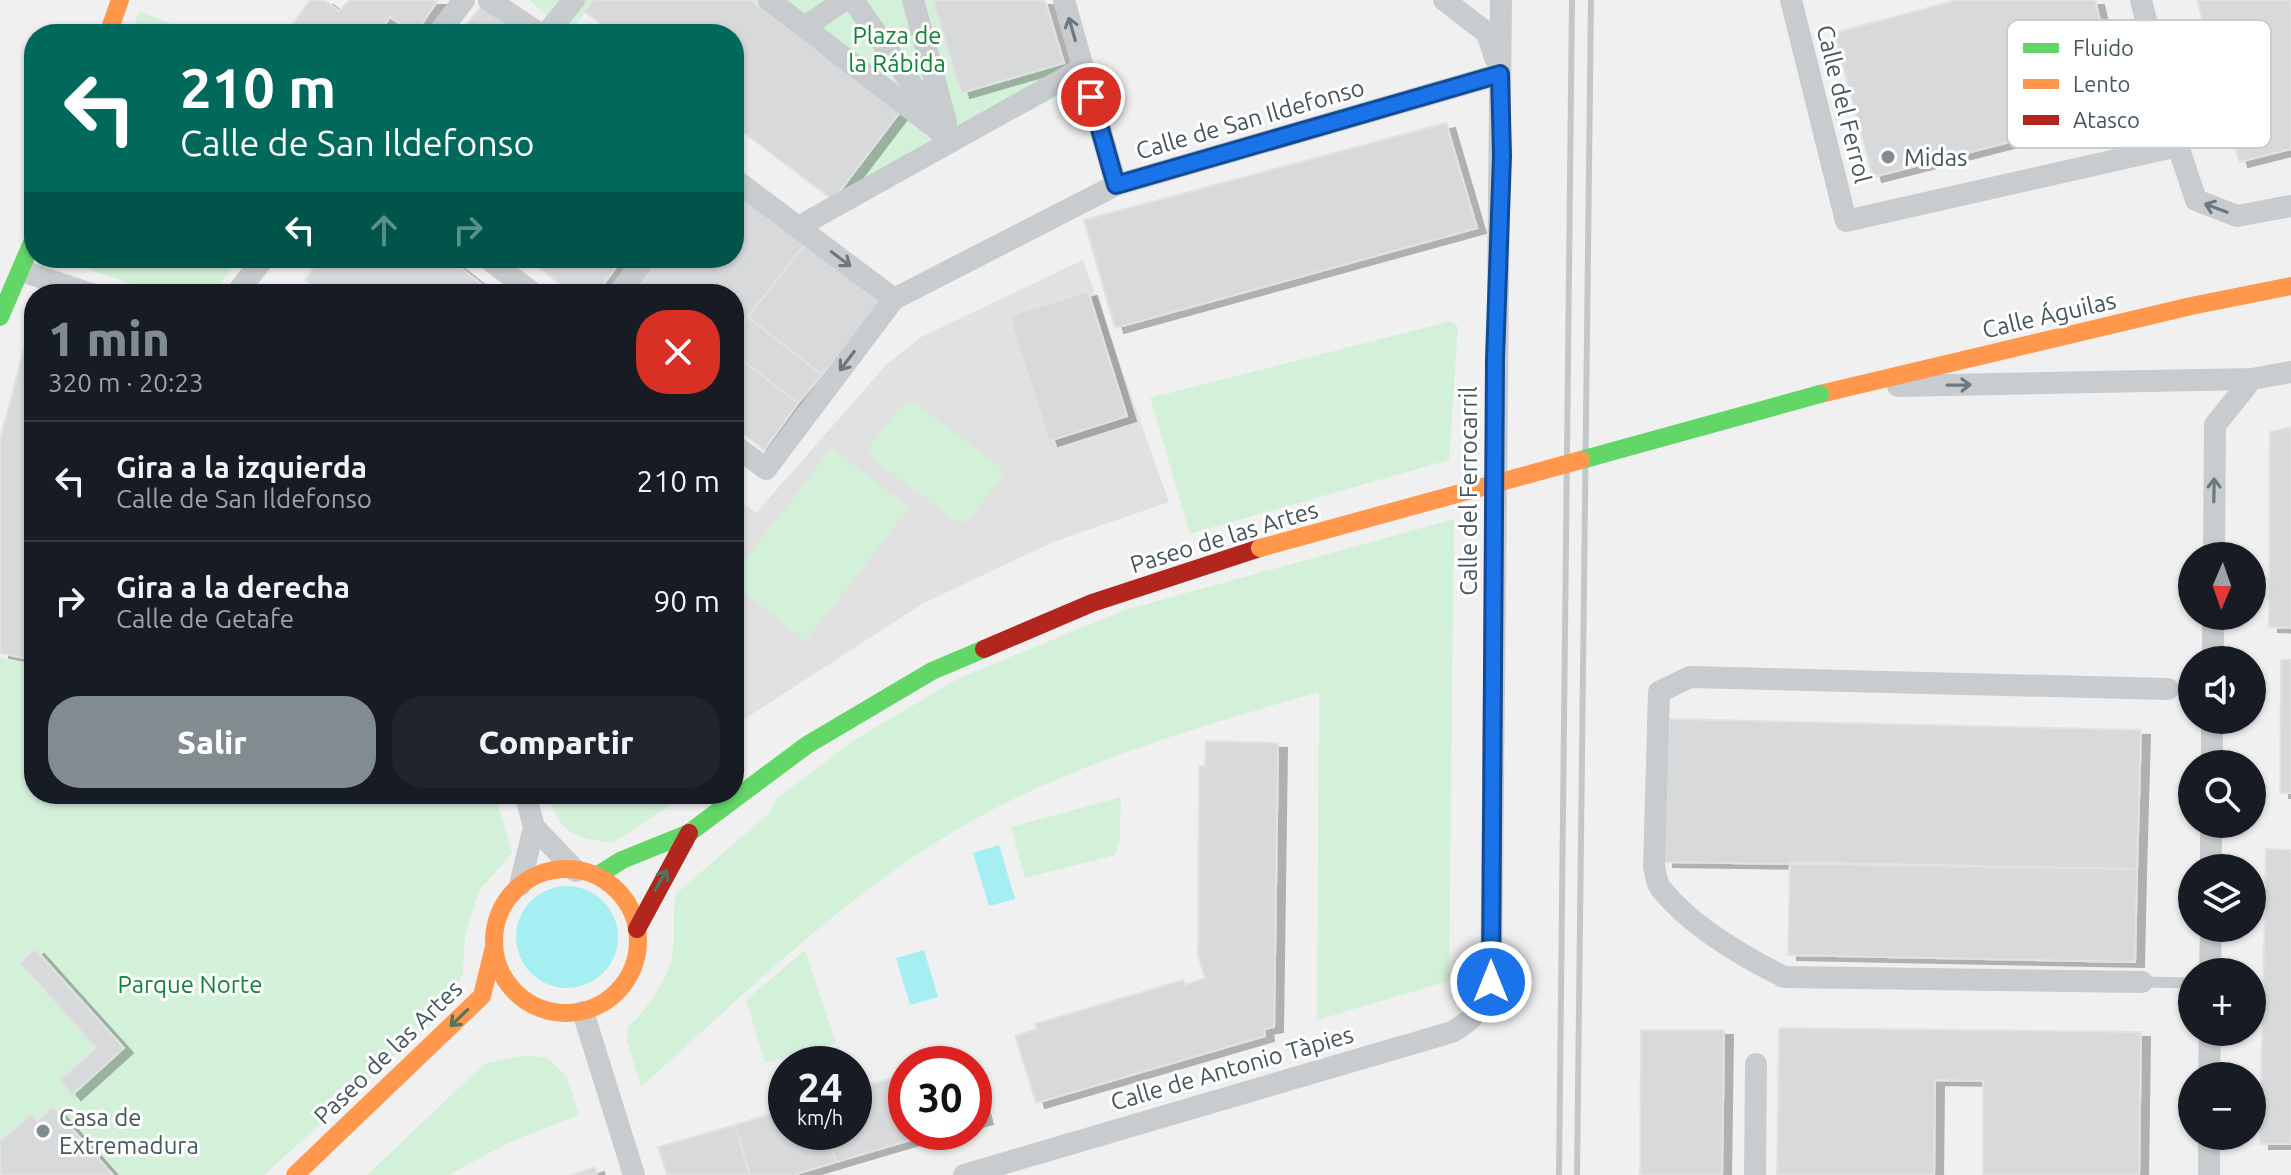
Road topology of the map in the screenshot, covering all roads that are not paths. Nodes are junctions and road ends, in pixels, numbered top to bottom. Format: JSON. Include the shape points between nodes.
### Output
{"nodes":[{"id":1,"x":120,"y":0,"type":"edge"},
{"id":2,"x":464,"y":0,"type":"edge"},
{"id":3,"x":489,"y":0,"type":"edge"},
{"id":4,"x":574,"y":0,"type":"edge"},
{"id":5,"x":769,"y":0,"type":"edge"},
{"id":6,"x":844,"y":0,"type":"edge"},
{"id":7,"x":853,"y":0,"type":"edge"},
{"id":8,"x":913,"y":0,"type":"edge"},
{"id":9,"x":1064,"y":0,"type":"edge"},
{"id":10,"x":1444,"y":0,"type":"edge"},
{"id":11,"x":1501,"y":0,"type":"edge"},
{"id":12,"x":1791,"y":0,"type":"edge"},
{"id":13,"x":2141,"y":0,"type":"edge"},
{"id":14,"x":2146,"y":20,"type":"edge"},
{"id":15,"x":112,"y":24,"type":"edge"},
{"id":16,"x":446,"y":24,"type":"edge"},
{"id":17,"x":525,"y":24,"type":"edge"},
{"id":18,"x":554,"y":24,"type":"edge"},
{"id":19,"x":805,"y":27,"type":"junction"},
{"id":20,"x":1083,"y":68,"type":"junction"},
{"id":21,"x":1500,"y":74,"type":"junction"},
{"id":22,"x":950,"y":139,"type":"junction"},
{"id":23,"x":2169,"y":148,"type":"edge"},
{"id":24,"x":2179,"y":148,"type":"edge"},
{"id":25,"x":1116,"y":185,"type":"junction"},
{"id":26,"x":744,"y":186,"type":"edge"},
{"id":27,"x":2291,"y":206,"type":"edge"},
{"id":28,"x":798,"y":227,"type":"junction"},
{"id":29,"x":24,"y":266,"type":"edge"},
{"id":30,"x":256,"y":268,"type":"edge"},
{"id":31,"x":500,"y":268,"type":"edge"},
{"id":32,"x":638,"y":268,"type":"edge"},
{"id":33,"x":22,"y":271,"type":"junction"},
{"id":34,"x":61,"y":284,"type":"edge"},
{"id":35,"x":244,"y":284,"type":"edge"},
{"id":36,"x":521,"y":284,"type":"edge"},
{"id":37,"x":626,"y":284,"type":"edge"},
{"id":38,"x":2291,"y":286,"type":"edge"},
{"id":39,"x":894,"y":299,"type":"junction"},
{"id":40,"x":0,"y":317,"type":"edge"},
{"id":41,"x":2291,"y":372,"type":"edge"},
{"id":42,"x":2252,"y":379,"type":"junction"},
{"id":43,"x":1853,"y":386,"type":"junction"},
{"id":44,"x":1820,"y":394,"type":"joint"},
{"id":45,"x":744,"y":452,"type":"edge"},
{"id":46,"x":2214,"y":542,"type":"edge"},
{"id":47,"x":2168,"y":689,"type":"joint"},
{"id":48,"x":2178,"y":689,"type":"edge"},
{"id":49,"x":744,"y":792,"type":"edge"},
{"id":50,"x":528,"y":804,"type":"edge"},
{"id":51,"x":728,"y":804,"type":"edge"},
{"id":52,"x":534,"y":827,"type":"junction"},
{"id":53,"x":689,"y":833,"type":"junction"},
{"id":54,"x":587,"y":873,"type":"junction"},
{"id":55,"x":520,"y":885,"type":"junction"},
{"id":56,"x":637,"y":929,"type":"junction"},
{"id":57,"x":493,"y":951,"type":"junction"},
{"id":58,"x":1491,"y":982,"type":"joint"},
{"id":59,"x":2142,"y":982,"type":"joint"},
{"id":60,"x":2178,"y":983,"type":"edge"},
{"id":61,"x":523,"y":1002,"type":"junction"},
{"id":62,"x":503,"y":1009,"type":"dead end"},
{"id":63,"x":583,"y":1012,"type":"junction"},
{"id":64,"x":1756,"y":1064,"type":"dead end"},
{"id":65,"x":2209,"y":1150,"type":"edge"},
{"id":66,"x":295,"y":1175,"type":"edge"},
{"id":67,"x":634,"y":1175,"type":"edge"},
{"id":68,"x":964,"y":1175,"type":"edge"},
{"id":69,"x":1755,"y":1175,"type":"edge"},
{"id":70,"x":2209,"y":1175,"type":"edge"}],
"edges":[{"from":1,"to":15,"type":"main road"},
{"from":2,"to":16,"type":"street"},
{"from":3,"to":17,"type":"street"},
{"from":4,"to":18,"type":"street"},
{"from":5,"to":19,"type":"street"},
{"from":6,"to":19,"type":"street"},
{"from":7,"to":22,"type":"street"},
{"from":8,"to":22,"type":"street"},
{"from":20,"to":9,"type":"street","one_way":true},
{"from":10,"to":21,"type":"street","via":[[1487,33]]},
{"from":11,"to":21,"type":"street","name":"Calle del Ferrocarril"},
{"from":12,"to":23,"type":"street","name":"Calle del Ferrol","via":[[1846,221]]},
{"from":13,"to":14,"type":"street"},
{"from":19,"to":22,"type":"street"},
{"from":20,"to":22,"type":"street"},
{"from":20,"to":25,"type":"street"},
{"from":21,"to":25,"type":"street","name":"Calle de San Ildefonso"},
{"from":21,"to":58,"type":"street","name":"Calle del Ferrocarril"},
{"from":22,"to":28,"type":"street"},
{"from":27,"to":24,"type":"street","one_way":true,"via":[[2237,216],[2196,200]]},
{"from":25,"to":39,"type":"street","name":"Calle de San Ildefonso"},
{"from":26,"to":28,"type":"street"},
{"from":28,"to":39,"type":"street","one_way":true},
{"from":29,"to":33,"type":"main road"},
{"from":30,"to":35,"type":"street"},
{"from":31,"to":36,"type":"street"},
{"from":32,"to":37,"type":"street"},
{"from":33,"to":34,"type":"street"},
{"from":33,"to":40,"type":"main road"},
{"from":38,"to":43,"type":"main road","name":"Calle Águilas"},
{"from":39,"to":45,"type":"street","one_way":true,"via":[[766,469]]},
{"from":41,"to":42,"type":"street"},
{"from":43,"to":42,"type":"street","one_way":true},
{"from":46,"to":42,"type":"street","one_way":true,"via":[[2215,425]]},
{"from":43,"to":44,"type":"main road","name":"Calle Águilas"},
{"from":44,"to":49,"type":"main road","name":"Paseo de las Artes","bridge":true,"via":[[1260,548],[1092,603],[932,671],[807,745]]},
{"from":47,"to":48,"type":"lane"},
{"from":47,"to":59,"type":"street","via":[[1690,677],[1659,692],[1654,867],[1660,888],[1755,963],[1784,977]]},
{"from":50,"to":52,"type":"street"},
{"from":51,"to":53,"type":"main road","name":"Paseo de las Artes","bridge":true},
{"from":52,"to":54,"type":"street"},
{"from":52,"to":55,"type":"street"},
{"from":53,"to":54,"type":"main road","name":"Paseo de las Artes"},
{"from":56,"to":53,"type":"main road","name":"Paseo de las Artes","one_way":true},
{"from":54,"to":55,"type":"main road","via":[[542,873]]},
{"from":54,"to":56,"type":"main road","via":[[616,886]]},
{"from":55,"to":57,"type":"main road","via":[[499,915]]},
{"from":56,"to":63,"type":"main road","via":[[635,964],[624,986],[605,1003]]},
{"from":57,"to":61,"type":"main road","via":[[509,989]]},
{"from":57,"to":66,"type":"main road","name":"Paseo de las Artes","one_way":true,"via":[[482,996]]},
{"from":58,"to":68,"type":"street","name":"Calle de Antonio Tàpies","via":[[1472,1021],[1452,1032]]},
{"from":59,"to":60,"type":"lane"},
{"from":61,"to":62,"type":"main road"},
{"from":61,"to":63,"type":"main road","via":[[559,1014]]},
{"from":63,"to":67,"type":"street"},
{"from":64,"to":69,"type":"street"},
{"from":65,"to":70,"type":"street"}]}
